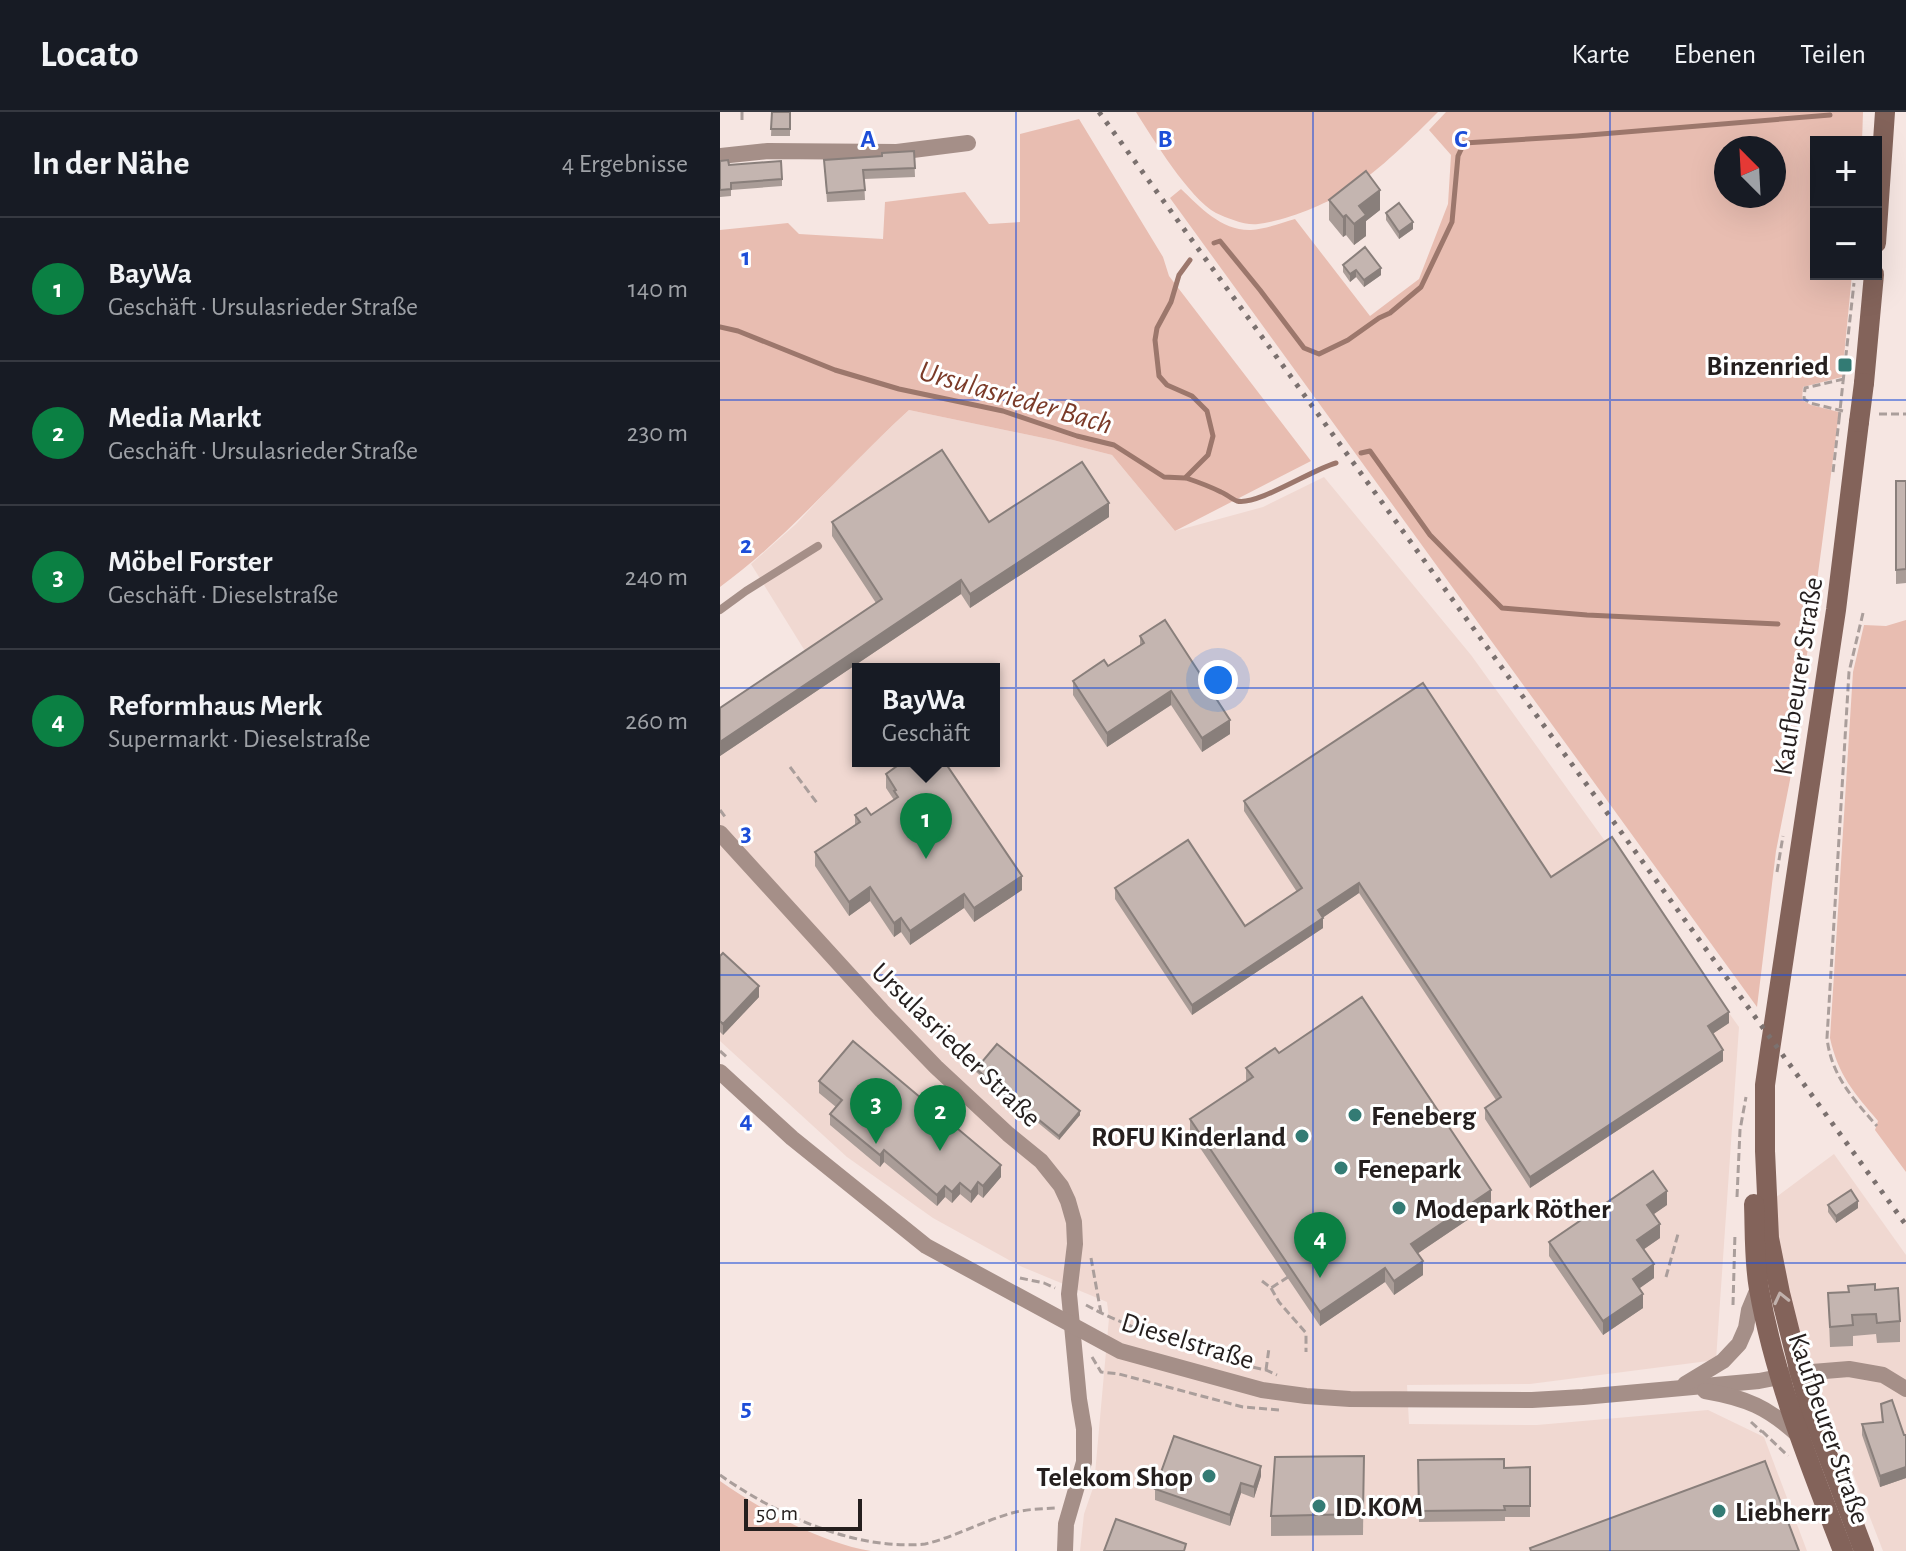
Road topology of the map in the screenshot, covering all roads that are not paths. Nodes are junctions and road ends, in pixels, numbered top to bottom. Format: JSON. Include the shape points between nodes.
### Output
{"nodes":[{"id":1,"x":1885,"y":112,"type":"edge"},
{"id":2,"x":968,"y":143,"type":"dead end"},
{"id":3,"x":720,"y":156,"type":"edge"},
{"id":4,"x":1878,"y":208,"type":"edge"},
{"id":5,"x":1873,"y":280,"type":"edge"},
{"id":6,"x":818,"y":546,"type":"dead end"},
{"id":7,"x":720,"y":610,"type":"edge"},
{"id":8,"x":720,"y":833,"type":"edge"},
{"id":9,"x":725,"y":1067,"type":"edge"},
{"id":10,"x":1765,"y":1085,"type":"junction"},
{"id":11,"x":1759,"y":1286,"type":"junction"},
{"id":12,"x":1073,"y":1327,"type":"junction"},
{"id":13,"x":1800,"y":1373,"type":"junction"},
{"id":14,"x":1779,"y":1378,"type":"junction"},
{"id":15,"x":1680,"y":1387,"type":"junction"},
{"id":16,"x":1906,"y":1389,"type":"edge"},
{"id":17,"x":1799,"y":1436,"type":"junction"},
{"id":18,"x":1065,"y":1551,"type":"edge"},
{"id":19,"x":1843,"y":1551,"type":"edge"},
{"id":20,"x":1864,"y":1551,"type":"edge"}],
"edges":[{"from":1,"to":4,"type":"main road"},
{"from":2,"to":3,"type":"street","via":[[897,152]]},
{"from":5,"to":10,"type":"main road","name":"Kaufbeurer Straße","bridge":true,"via":[[1864,383],[1849,421],[1836,610]]},
{"from":6,"to":7,"type":"lane"},
{"from":8,"to":12,"type":"street","name":"Ursulasrieder Straße","via":[[936,1067],[1041,1161],[1061,1186],[1075,1233],[1069,1294]]},
{"from":9,"to":12,"type":"street","name":"Dieselstraße","via":[[792,1138],[926,1246]]},
{"from":10,"to":11,"type":"main road","name":"Kaufbeurer Straße","via":[[1753,1144]]},
{"from":13,"to":10,"type":"main road","name":"Kaufbeurer Straße","one_way":true,"via":[[1769,1238]]},
{"from":11,"to":14,"type":"main road","name":"Kaufbeurer Straße"},
{"from":11,"to":15,"type":"street","name":"Dieselstraße","via":[[1739,1344],[1723,1361]]},
{"from":12,"to":15,"type":"street","name":"Dieselstraße","via":[[1120,1351],[1262,1390],[1306,1396],[1532,1400]]},
{"from":12,"to":18,"type":"street","name":"Ursulasrieder Straße","via":[[1084,1462],[1066,1524]]},
{"from":13,"to":14,"type":"street","name":"Dieselstraße"},
{"from":13,"to":16,"type":"street","name":"Dieselstraße","via":[[1870,1371]]},
{"from":13,"to":20,"type":"main road","name":"Kaufbeurer Straße"},
{"from":14,"to":15,"type":"street","name":"Dieselstraße"},
{"from":14,"to":17,"type":"main road","name":"Kaufbeurer Straße"},
{"from":15,"to":17,"type":"street","name":"Dieselstraße","via":[[1753,1403]]},
{"from":17,"to":19,"type":"main road","name":"Kaufbeurer Straße"}]}
